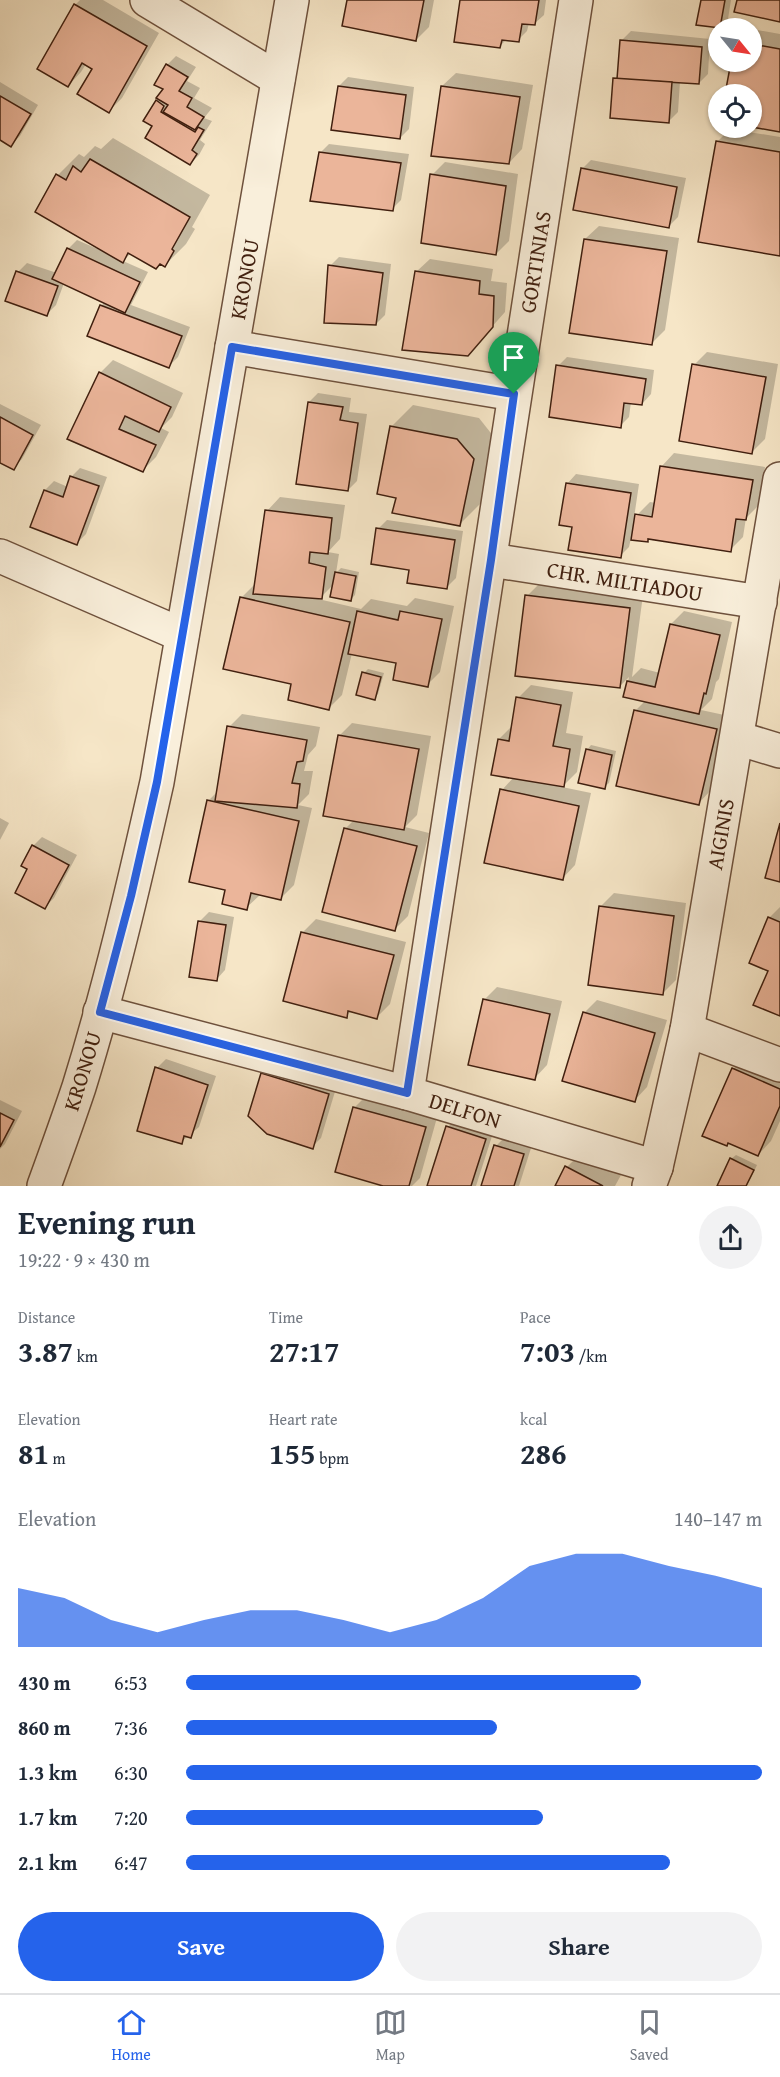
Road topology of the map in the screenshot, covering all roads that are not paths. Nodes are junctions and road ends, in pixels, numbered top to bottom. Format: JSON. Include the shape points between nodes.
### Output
{"nodes":[{"id":1,"x":147,"y":0,"type":"edge"},
{"id":2,"x":292,"y":0,"type":"edge"},
{"id":3,"x":576,"y":0,"type":"edge"},
{"id":4,"x":278,"y":79,"type":"junction"},
{"id":5,"x":232,"y":347,"type":"junction"},
{"id":6,"x":514,"y":394,"type":"junction"},
{"id":7,"x":780,"y":479,"type":"edge"},
{"id":8,"x":0,"y":556,"type":"edge"},
{"id":9,"x":491,"y":560,"type":"junction"},
{"id":10,"x":760,"y":602,"type":"junction"},
{"id":11,"x":182,"y":635,"type":"junction"},
{"id":12,"x":736,"y":738,"type":"junction"},
{"id":13,"x":780,"y":751,"type":"edge"},
{"id":14,"x":100,"y":1012,"type":"junction"},
{"id":15,"x":687,"y":1030,"type":"junction"},
{"id":16,"x":780,"y":1065,"type":"edge"},
{"id":17,"x":407,"y":1093,"type":"junction"},
{"id":18,"x":652,"y":1177,"type":"edge"},
{"id":19,"x":44,"y":1186,"type":"edge"}],
"edges":[{"from":1,"to":4,"type":"street"},
{"from":2,"to":4,"type":"street","name":"KRONOU"},
{"from":3,"to":6,"type":"street","name":"GORTINIAS"},
{"from":4,"to":5,"type":"street","name":"KRONOU"},
{"from":5,"to":6,"type":"street"},
{"from":5,"to":11,"type":"street","name":"KRONOU"},
{"from":6,"to":9,"type":"street","name":"GORTINIAS"},
{"from":7,"to":10,"type":"street","name":"AIGINIS"},
{"from":8,"to":11,"type":"street"},
{"from":9,"to":10,"type":"street","name":"CHR. MILTIADOU"},
{"from":9,"to":17,"type":"street","name":"GORTINIAS"},
{"from":10,"to":12,"type":"street","name":"AIGINIS"},
{"from":11,"to":14,"type":"street","name":"KRONOU","via":[[157,782]]},
{"from":12,"to":13,"type":"street"},
{"from":12,"to":15,"type":"street","name":"AIGINIS"},
{"from":14,"to":17,"type":"street","name":"DELFON"},
{"from":14,"to":19,"type":"street","name":"KRONOU"},
{"from":15,"to":16,"type":"street"},
{"from":15,"to":18,"type":"street","name":"AIGINIS"},
{"from":17,"to":18,"type":"street","name":"DELFON"}]}
